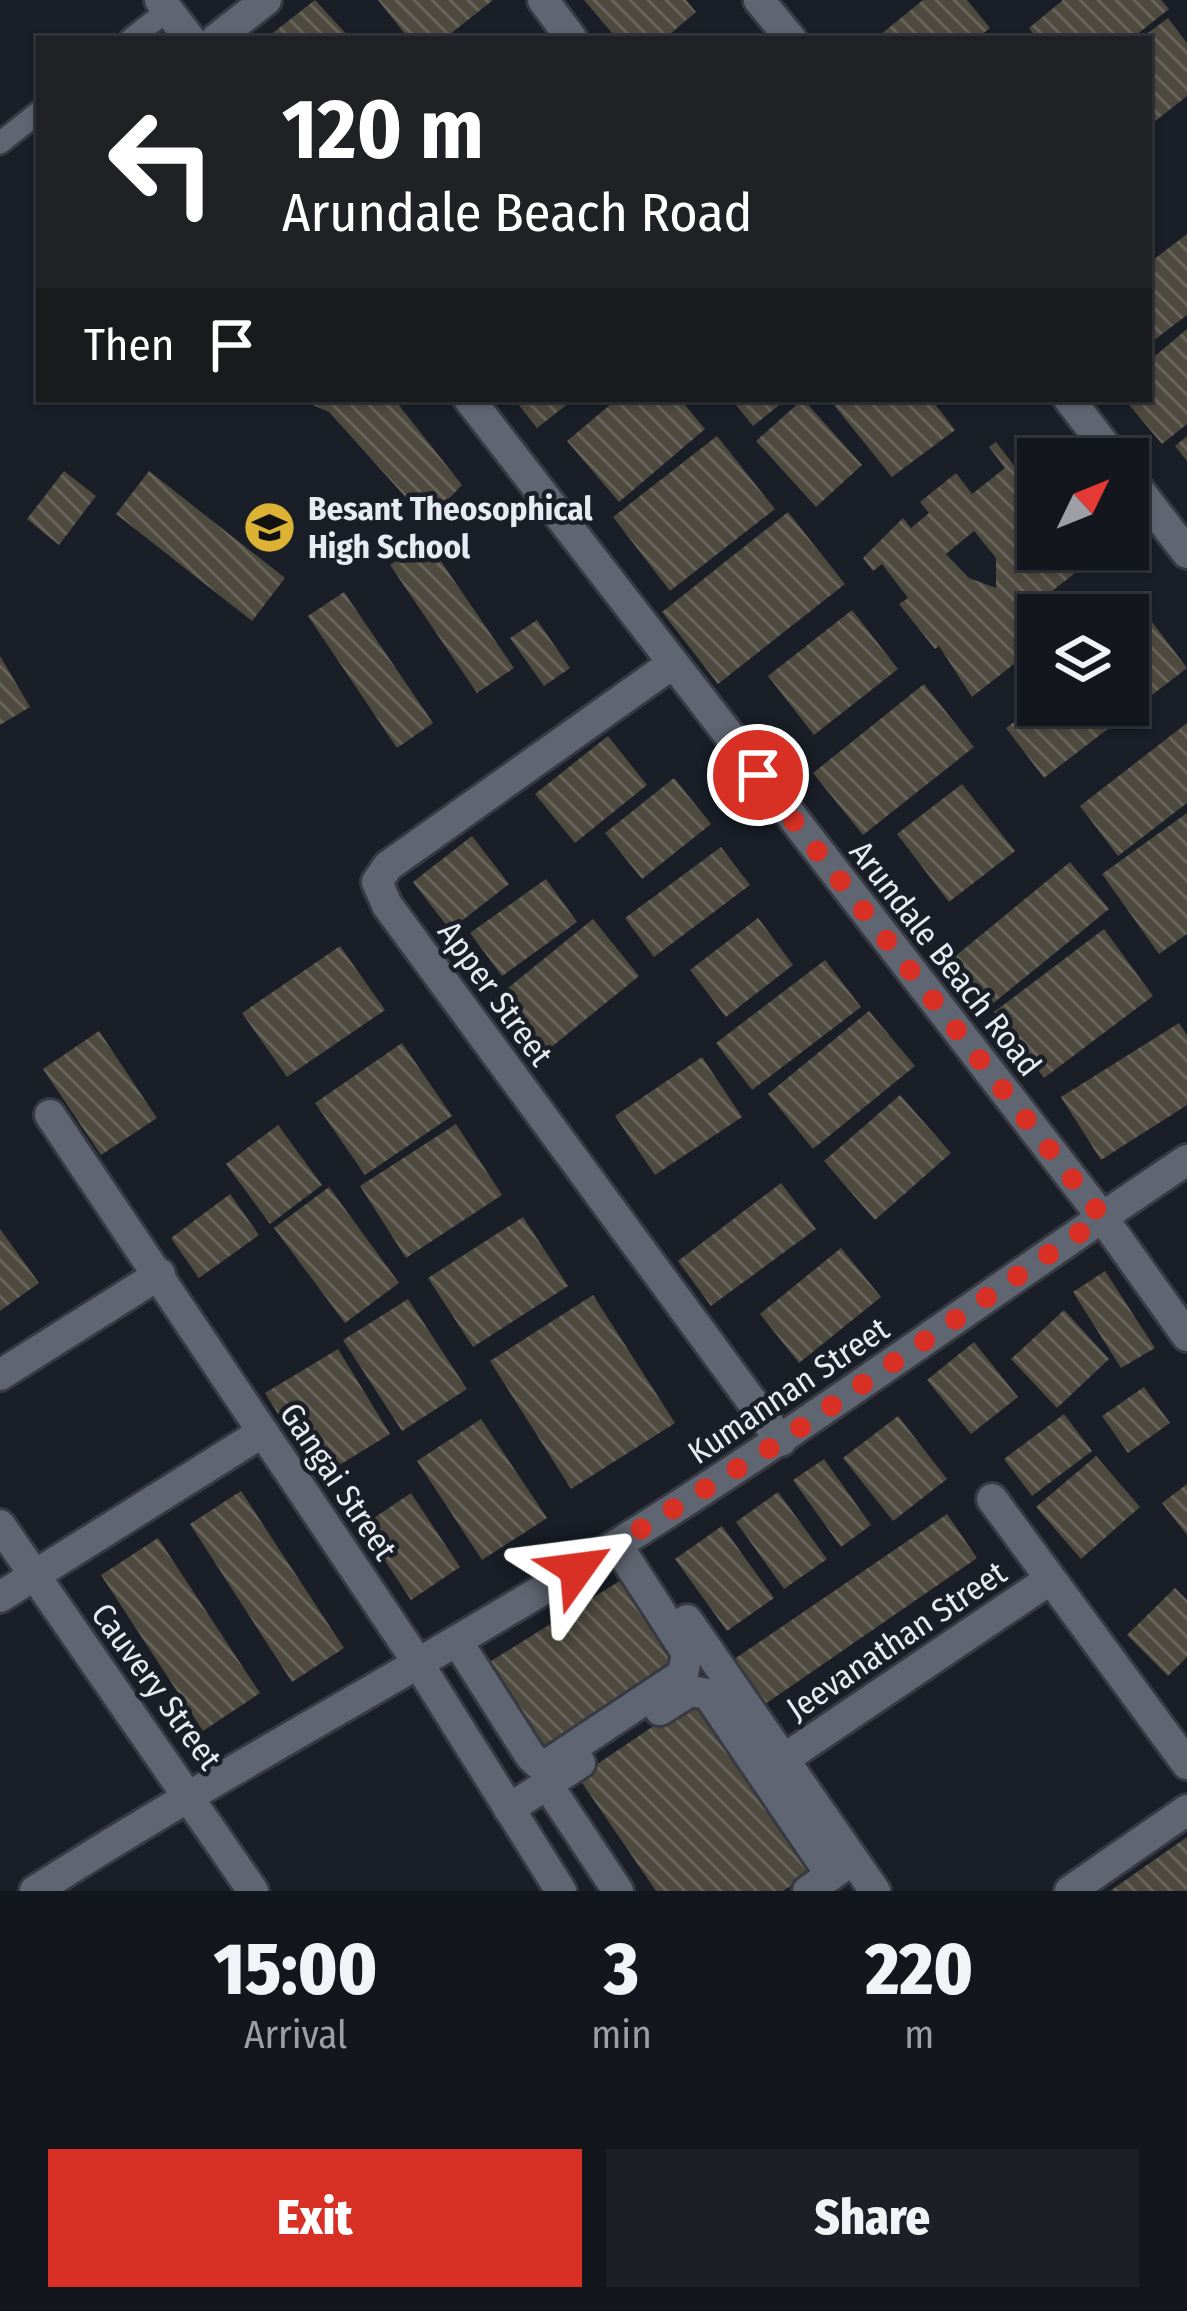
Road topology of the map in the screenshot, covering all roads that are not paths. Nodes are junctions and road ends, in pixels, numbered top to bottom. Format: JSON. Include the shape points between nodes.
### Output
{"nodes":[{"id":1,"x":266,"y":0,"type":"edge"},
{"id":2,"x":543,"y":0,"type":"edge"},
{"id":3,"x":759,"y":0,"type":"edge"},
{"id":4,"x":164,"y":5,"type":"edge"},
{"id":5,"x":133,"y":36,"type":"edge"},
{"id":6,"x":188,"y":36,"type":"edge"},
{"id":7,"x":220,"y":36,"type":"edge"},
{"id":8,"x":570,"y":36,"type":"edge"},
{"id":9,"x":789,"y":36,"type":"edge"},
{"id":10,"x":36,"y":114,"type":"edge"},
{"id":11,"x":0,"y":143,"type":"edge"},
{"id":12,"x":471,"y":402,"type":"edge"},
{"id":13,"x":1071,"y":402,"type":"edge"},
{"id":14,"x":1099,"y":438,"type":"edge"},
{"id":15,"x":1149,"y":503,"type":"edge"},
{"id":16,"x":1187,"y":553,"type":"edge"},
{"id":17,"x":672,"y":664,"type":"junction"},
{"id":18,"x":50,"y":1115,"type":"dead end"},
{"id":19,"x":1187,"y":1160,"type":"edge"},
{"id":20,"x":1102,"y":1217,"type":"junction"},
{"id":21,"x":160,"y":1274,"type":"junction"},
{"id":22,"x":1187,"y":1336,"type":"edge"},
{"id":23,"x":0,"y":1376,"type":"edge"},
{"id":24,"x":262,"y":1432,"type":"junction"},
{"id":25,"x":781,"y":1441,"type":"junction"},
{"id":26,"x":992,"y":1499,"type":"dead end"},
{"id":27,"x":0,"y":1525,"type":"edge"},
{"id":28,"x":623,"y":1541,"type":"junction"},
{"id":29,"x":33,"y":1575,"type":"junction"},
{"id":30,"x":1049,"y":1580,"type":"junction"},
{"id":31,"x":0,"y":1597,"type":"edge"},
{"id":32,"x":457,"y":1641,"type":"junction"},
{"id":33,"x":418,"y":1663,"type":"junction"},
{"id":34,"x":784,"y":1759,"type":"junction"},
{"id":35,"x":1187,"y":1764,"type":"edge"},
{"id":36,"x":547,"y":1784,"type":"junction"},
{"id":37,"x":189,"y":1792,"type":"junction"},
{"id":38,"x":509,"y":1809,"type":"junction"},
{"id":39,"x":1187,"y":1810,"type":"edge"},
{"id":40,"x":831,"y":1875,"type":"edge"},
{"id":41,"x":34,"y":1891,"type":"edge"},
{"id":42,"x":253,"y":1891,"type":"edge"},
{"id":43,"x":561,"y":1891,"type":"edge"},
{"id":44,"x":618,"y":1891,"type":"edge"},
{"id":45,"x":874,"y":1891,"type":"edge"},
{"id":46,"x":1070,"y":1891,"type":"edge"}],
"edges":[{"from":1,"to":7,"type":"street"},
{"from":2,"to":8,"type":"street"},
{"from":3,"to":9,"type":"street"},
{"from":4,"to":5,"type":"lane"},
{"from":4,"to":6,"type":"street"},
{"from":10,"to":11,"type":"lane"},
{"from":12,"to":17,"type":"street","name":"Arundale Beach Road"},
{"from":13,"to":14,"type":"street"},
{"from":15,"to":16,"type":"street"},
{"from":17,"to":20,"type":"street","name":"Arundale Beach Road"},
{"from":17,"to":25,"type":"street","name":"Apper Street","via":[[388,866],[377,882]]},
{"from":18,"to":21,"type":"street","name":"Gangai Street"},
{"from":19,"to":20,"type":"street","name":"Kumannan Street"},
{"from":20,"to":22,"type":"street","name":"Arundale Beach Road"},
{"from":20,"to":25,"type":"street","name":"Kumannan Street"},
{"from":21,"to":23,"type":"street"},
{"from":21,"to":24,"type":"street","name":"Gangai Street"},
{"from":24,"to":29,"type":"street"},
{"from":24,"to":33,"type":"street","name":"Gangai Street"},
{"from":25,"to":28,"type":"street","name":"Kumannan Street"},
{"from":26,"to":30,"type":"street"},
{"from":27,"to":29,"type":"street","name":"Cauvery Street"},
{"from":28,"to":32,"type":"street","name":"Kumannan Street"},
{"from":28,"to":32,"type":"street","via":[[688,1664],[551,1762],[531,1757]]},
{"from":28,"to":34,"type":"street"},
{"from":29,"to":31,"type":"street"},
{"from":29,"to":37,"type":"street","name":"Cauvery Street"},
{"from":30,"to":34,"type":"street","name":"Jeevanathan Street"},
{"from":30,"to":35,"type":"street"},
{"from":32,"to":33,"type":"street","name":"Kumannan Street"},
{"from":33,"to":37,"type":"street","name":"Kumannan Street"},
{"from":33,"to":38,"type":"street","name":"Gangai Street"},
{"from":34,"to":40,"type":"street"},
{"from":36,"to":38,"type":"street"},
{"from":36,"to":40,"type":"street","via":[[699,1690]]},
{"from":36,"to":44,"type":"street"},
{"from":37,"to":41,"type":"street","name":"Kumannan Street"},
{"from":37,"to":42,"type":"street","name":"Cauvery Street"},
{"from":38,"to":43,"type":"street","name":"Gangai Street"},
{"from":39,"to":46,"type":"street"},
{"from":40,"to":45,"type":"street"}]}
